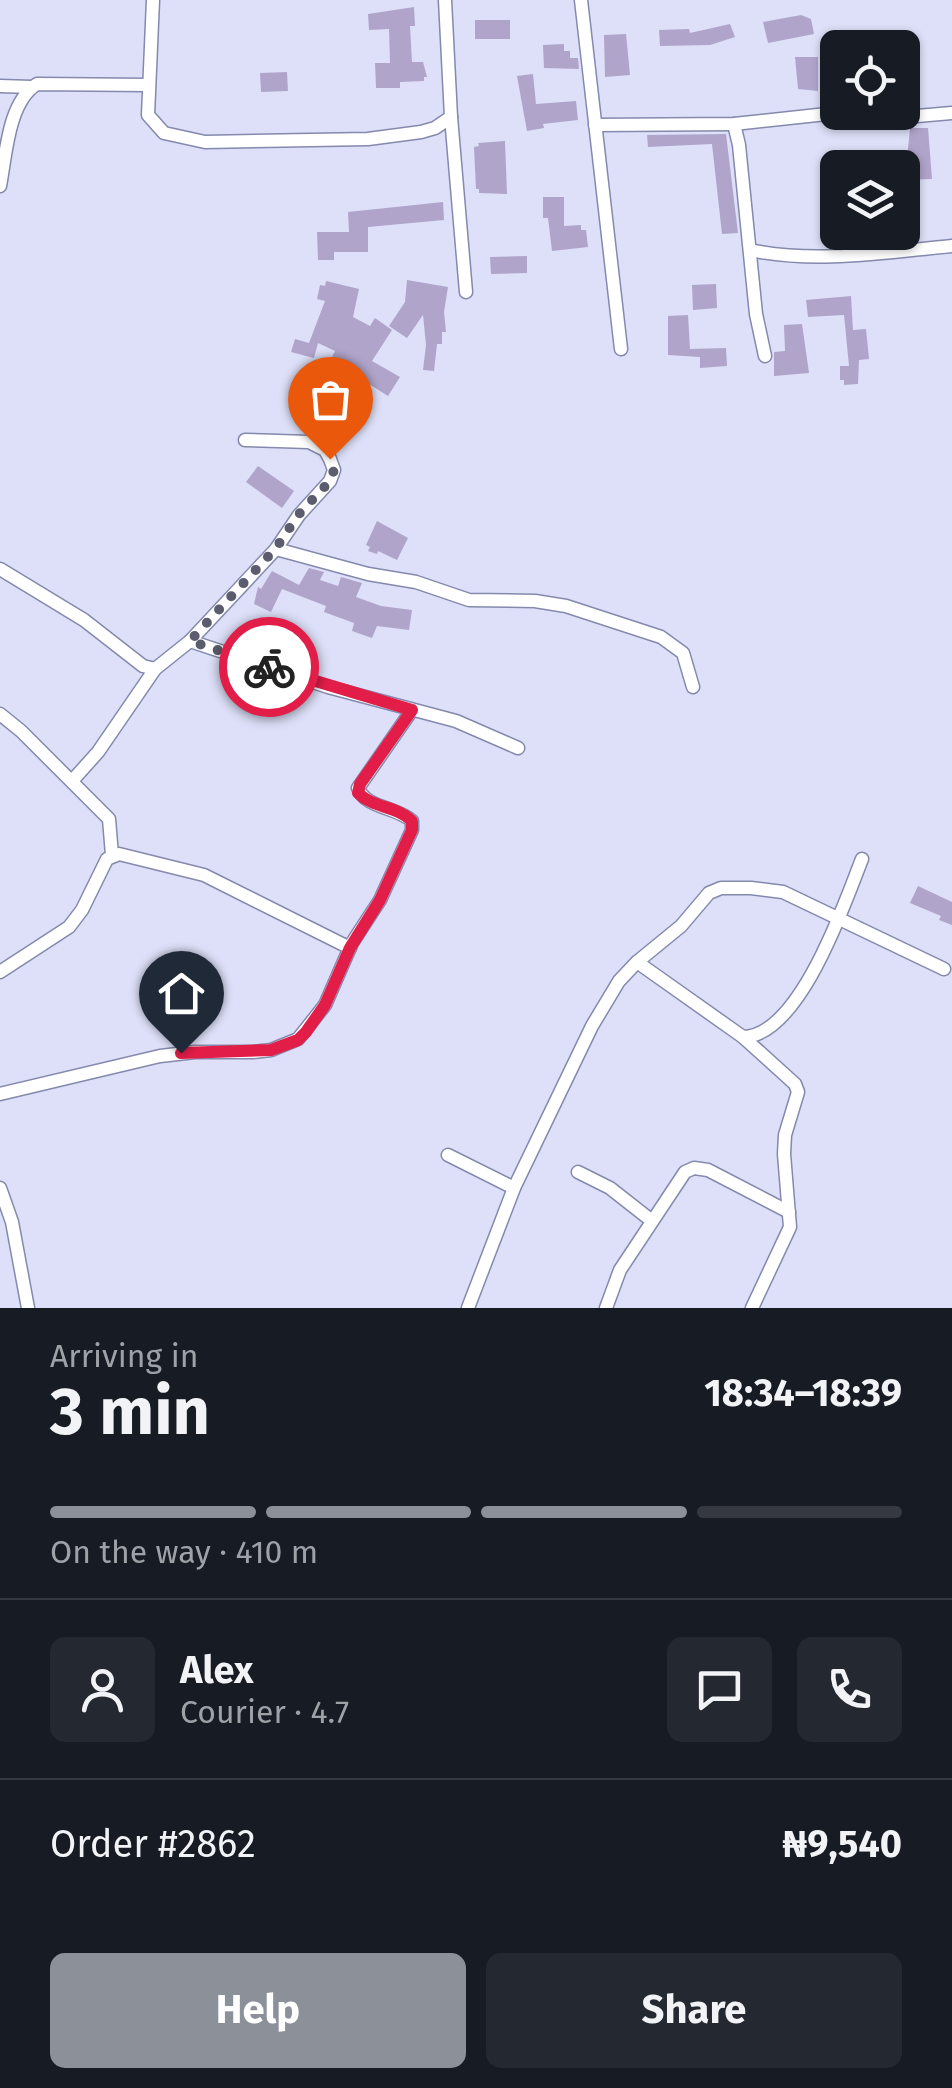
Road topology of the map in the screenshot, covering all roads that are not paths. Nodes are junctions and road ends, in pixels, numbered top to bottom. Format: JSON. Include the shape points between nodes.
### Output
{"nodes":[{"id":1,"x":153,"y":0,"type":"edge"},
{"id":2,"x":445,"y":0,"type":"edge"},
{"id":3,"x":582,"y":0,"type":"edge"},
{"id":4,"x":148,"y":85,"type":"junction"},
{"id":5,"x":0,"y":86,"type":"edge"},
{"id":6,"x":32,"y":87,"type":"junction"},
{"id":7,"x":952,"y":113,"type":"edge"},
{"id":8,"x":820,"y":115,"type":"edge"},
{"id":9,"x":920,"y":116,"type":"edge"},
{"id":10,"x":451,"y":117,"type":"junction"},
{"id":11,"x":734,"y":124,"type":"junction"},
{"id":12,"x":596,"y":125,"type":"junction"},
{"id":13,"x":0,"y":186,"type":"edge"},
{"id":14,"x":952,"y":246,"type":"edge"},
{"id":15,"x":750,"y":250,"type":"junction"},
{"id":16,"x":466,"y":292,"type":"dead end"},
{"id":17,"x":621,"y":349,"type":"dead end"},
{"id":18,"x":765,"y":356,"type":"dead end"},
{"id":19,"x":245,"y":440,"type":"dead end"},
{"id":20,"x":276,"y":548,"type":"junction"},
{"id":21,"x":0,"y":570,"type":"edge"},
{"id":22,"x":190,"y":641,"type":"junction"},
{"id":23,"x":155,"y":669,"type":"junction"},
{"id":24,"x":693,"y":687,"type":"dead end"},
{"id":25,"x":412,"y":710,"type":"junction"},
{"id":26,"x":0,"y":714,"type":"edge"},
{"id":27,"x":518,"y":748,"type":"dead end"},
{"id":28,"x":72,"y":781,"type":"junction"},
{"id":29,"x":112,"y":855,"type":"junction"},
{"id":30,"x":862,"y":859,"type":"dead end"},
{"id":31,"x":840,"y":918,"type":"junction"},
{"id":32,"x":350,"y":948,"type":"junction"},
{"id":33,"x":637,"y":962,"type":"junction"},
{"id":34,"x":944,"y":969,"type":"dead end"},
{"id":35,"x":0,"y":972,"type":"edge"},
{"id":36,"x":744,"y":1036,"type":"junction"},
{"id":37,"x":0,"y":1094,"type":"edge"},
{"id":38,"x":448,"y":1155,"type":"dead end"},
{"id":39,"x":578,"y":1172,"type":"dead end"},
{"id":40,"x":0,"y":1188,"type":"edge"},
{"id":41,"x":514,"y":1188,"type":"junction"},
{"id":42,"x":789,"y":1212,"type":"junction"},
{"id":43,"x":652,"y":1222,"type":"junction"},
{"id":44,"x":28,"y":1308,"type":"edge"},
{"id":45,"x":468,"y":1308,"type":"edge"},
{"id":46,"x":606,"y":1308,"type":"edge"},
{"id":47,"x":752,"y":1308,"type":"edge"}],
"edges":[{"from":1,"to":4,"type":"street"},
{"from":2,"to":10,"type":"street"},
{"from":3,"to":12,"type":"street"},
{"from":4,"to":6,"type":"street"},
{"from":4,"to":10,"type":"street","via":[[155,127],[205,142],[368,139],[421,132]]},
{"from":5,"to":6,"type":"street"},
{"from":6,"to":13,"type":"street","via":[[13,124]]},
{"from":7,"to":9,"type":"street"},
{"from":8,"to":11,"type":"street"},
{"from":10,"to":16,"type":"street"},
{"from":11,"to":12,"type":"street"},
{"from":11,"to":15,"type":"street"},
{"from":12,"to":17,"type":"street"},
{"from":14,"to":15,"type":"street","via":[[823,256]]},
{"from":15,"to":18,"type":"street"},
{"from":19,"to":20,"type":"street","via":[[309,442],[324,450],[334,470]]},
{"from":20,"to":22,"type":"street"},
{"from":20,"to":24,"type":"street","via":[[470,600],[566,606],[661,636],[684,653]]},
{"from":21,"to":23,"type":"street"},
{"from":22,"to":23,"type":"street"},
{"from":22,"to":25,"type":"street"},
{"from":23,"to":28,"type":"street"},
{"from":25,"to":27,"type":"street"},
{"from":25,"to":32,"type":"street","via":[[358,788],[360,796],[404,813],[413,825]]},
{"from":26,"to":28,"type":"street"},
{"from":28,"to":29,"type":"street","via":[[109,819]]},
{"from":29,"to":32,"type":"street","via":[[204,875]]},
{"from":29,"to":35,"type":"street","via":[[69,927]]},
{"from":30,"to":31,"type":"street"},
{"from":31,"to":33,"type":"street","via":[[782,892],[721,888]]},
{"from":31,"to":34,"type":"street"},
{"from":31,"to":36,"type":"street","via":[[801,992],[765,1029]]},
{"from":32,"to":37,"type":"street","via":[[325,1005],[306,1032],[285,1046],[170,1054]]},
{"from":33,"to":36,"type":"street"},
{"from":33,"to":41,"type":"street","via":[[592,1026]]},
{"from":36,"to":42,"type":"street","via":[[798,1092],[785,1135]]},
{"from":38,"to":41,"type":"street"},
{"from":39,"to":43,"type":"street"},
{"from":40,"to":44,"type":"street"},
{"from":41,"to":45,"type":"street"},
{"from":42,"to":43,"type":"street","via":[[694,1168]]},
{"from":42,"to":47,"type":"street","via":[[788,1234]]},
{"from":43,"to":46,"type":"street","via":[[620,1270]]}]}
